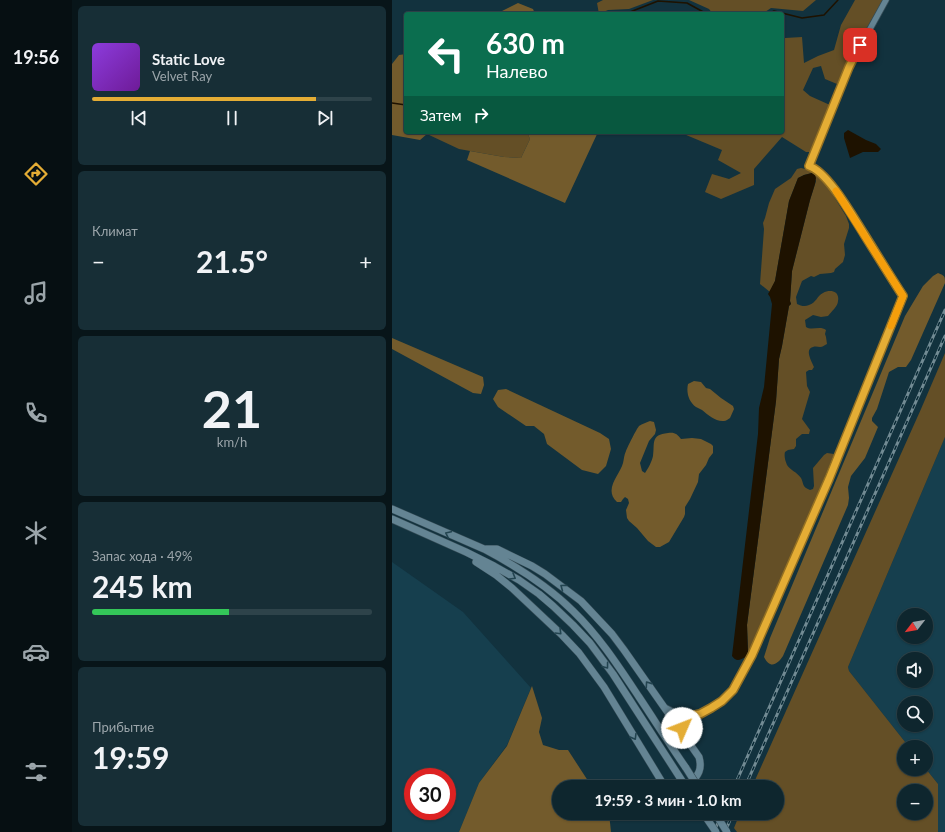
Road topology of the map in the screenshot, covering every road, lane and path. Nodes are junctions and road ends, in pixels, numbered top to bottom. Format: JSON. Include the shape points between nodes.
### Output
{"nodes":[{"id":1,"x":886,"y":0,"type":"edge"},
{"id":2,"x":392,"y":509,"type":"edge"},
{"id":3,"x":392,"y":519,"type":"edge"},
{"id":4,"x":484,"y":549,"type":"junction"},
{"id":5,"x":466,"y":552,"type":"junction"},
{"id":6,"x":664,"y":706,"type":"junction"},
{"id":7,"x":690,"y":716,"type":"junction"},
{"id":8,"x":682,"y":732,"type":"junction"},
{"id":9,"x":661,"y":780,"type":"edge"},
{"id":10,"x":682,"y":780,"type":"edge"},
{"id":11,"x":693,"y":780,"type":"edge"},
{"id":12,"x":694,"y":780,"type":"edge"},
{"id":13,"x":708,"y":820,"type":"edge"},
{"id":14,"x":719,"y":820,"type":"edge"},
{"id":15,"x":716,"y":832,"type":"edge"},
{"id":16,"x":727,"y":832,"type":"edge"}],
"edges":[{"from":1,"to":7,"type":"street","via":[[849,67],[809,166],[823,176],[838,194],[903,296],[829,479],[752,655],[733,690],[722,701],[700,714]]},
{"from":4,"to":2,"type":"street","one_way":true},
{"from":3,"to":5,"type":"street"},
{"from":6,"to":4,"type":"street","one_way":true,"via":[[612,634],[581,601],[545,574],[517,558],[497,549]]},
{"from":4,"to":12,"type":"street","bridge":true,"via":[[539,582],[573,611],[624,674]]},
{"from":5,"to":9,"type":"street","one_way":true,"via":[[512,588],[579,653],[604,687]]},
{"from":5,"to":10,"type":"street","one_way":true,"via":[[524,583],[573,625],[613,674]]},
{"from":6,"to":7,"type":"street","via":[[678,714]]},
{"from":6,"to":8,"type":"street"},
{"from":7,"to":8,"type":"street","via":[[683,724]]},
{"from":8,"to":11,"type":"street","via":[[701,763],[699,774]]},
{"from":13,"to":15,"type":"street","bridge":true},
{"from":14,"to":16,"type":"street","bridge":true}]}
